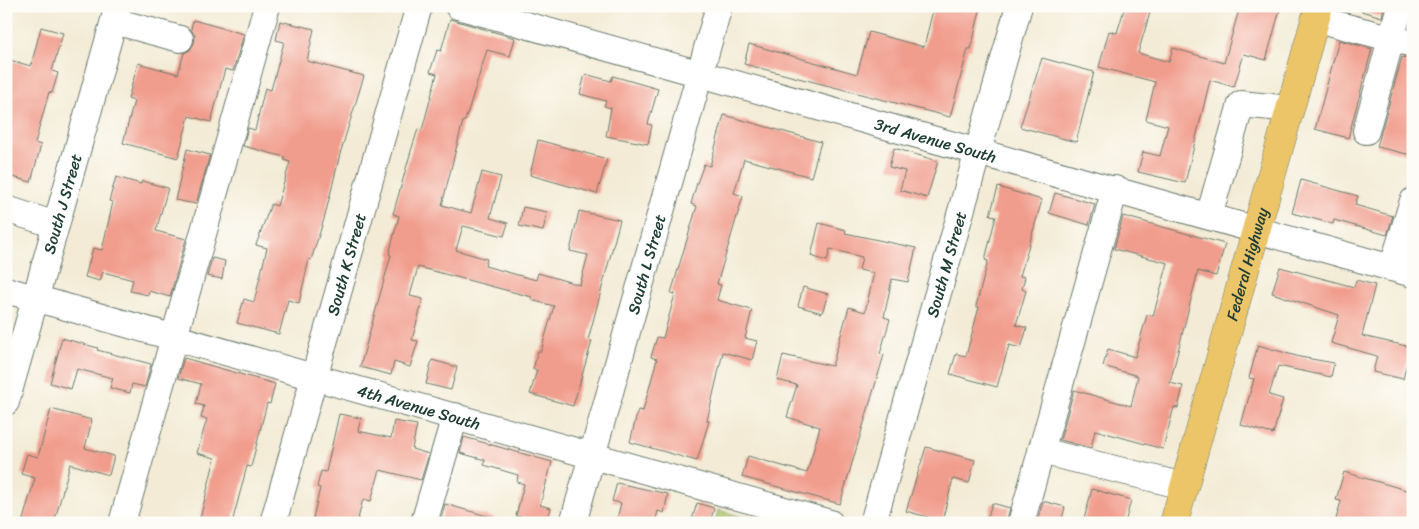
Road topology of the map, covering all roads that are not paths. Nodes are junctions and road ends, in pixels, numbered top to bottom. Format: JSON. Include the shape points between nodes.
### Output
{"nodes":[{"id":1,"x":267,"y":6,"type":"edge"},
{"id":2,"x":418,"y":6,"type":"edge"},
{"id":3,"x":458,"y":6,"type":"edge"},
{"id":4,"x":719,"y":6,"type":"edge"},
{"id":5,"x":1019,"y":6,"type":"edge"},
{"id":6,"x":1400,"y":6,"type":"edge"},
{"id":7,"x":1317,"y":12,"type":"edge"},
{"id":8,"x":116,"y":13,"type":"edge"},
{"id":9,"x":180,"y":39,"type":"dead end"},
{"id":10,"x":1402,"y":41,"type":"edge"},
{"id":11,"x":700,"y":73,"type":"junction"},
{"id":12,"x":1290,"y":109,"type":"junction"},
{"id":13,"x":1366,"y":131,"type":"dead end"},
{"id":14,"x":978,"y":152,"type":"junction"},
{"id":15,"x":1115,"y":190,"type":"junction"},
{"id":16,"x":1413,"y":201,"type":"edge"},
{"id":17,"x":6,"y":209,"type":"edge"},
{"id":18,"x":1209,"y":216,"type":"junction"},
{"id":19,"x":56,"y":225,"type":"junction"},
{"id":20,"x":1257,"y":229,"type":"junction"},
{"id":21,"x":1403,"y":271,"type":"edge"},
{"id":22,"x":6,"y":290,"type":"edge"},
{"id":23,"x":36,"y":298,"type":"junction"},
{"id":24,"x":173,"y":337,"type":"junction"},
{"id":25,"x":314,"y":377,"type":"junction"},
{"id":26,"x":6,"y":402,"type":"edge"},
{"id":27,"x":455,"y":416,"type":"junction"},
{"id":28,"x":1041,"y":451,"type":"junction"},
{"id":29,"x":592,"y":456,"type":"junction"},
{"id":30,"x":1184,"y":486,"type":"junction"},
{"id":31,"x":122,"y":523,"type":"edge"},
{"id":32,"x":273,"y":523,"type":"edge"},
{"id":33,"x":424,"y":523,"type":"edge"},
{"id":34,"x":573,"y":523,"type":"edge"},
{"id":35,"x":830,"y":523,"type":"edge"},
{"id":36,"x":873,"y":523,"type":"edge"},
{"id":37,"x":1021,"y":523,"type":"edge"},
{"id":38,"x":1174,"y":523,"type":"edge"}],
"edges":[{"from":1,"to":24,"type":"street"},
{"from":2,"to":25,"type":"street","name":"South K Street"},
{"from":3,"to":11,"type":"street","name":"3rd Avenue South"},
{"from":4,"to":11,"type":"street","name":"South L Street"},
{"from":5,"to":14,"type":"street","name":"South M Street"},
{"from":6,"to":10,"type":"street"},
{"from":7,"to":10,"type":"street"},
{"from":7,"to":12,"type":"main road","name":"Federal Highway"},
{"from":8,"to":9,"type":"street"},
{"from":8,"to":19,"type":"street","name":"South J Street"},
{"from":10,"to":13,"type":"street"},
{"from":11,"to":14,"type":"street","name":"3rd Avenue South"},
{"from":11,"to":29,"type":"street","name":"South L Street"},
{"from":12,"to":18,"type":"street","via":[[1241,104]]},
{"from":12,"to":20,"type":"main road","name":"Federal Highway"},
{"from":14,"to":15,"type":"street","name":"3rd Avenue South"},
{"from":14,"to":36,"type":"street","name":"South M Street"},
{"from":15,"to":18,"type":"street","name":"3rd Avenue South"},
{"from":15,"to":28,"type":"street"},
{"from":16,"to":21,"type":"street"},
{"from":17,"to":19,"type":"street"},
{"from":18,"to":20,"type":"street","name":"3rd Avenue South"},
{"from":19,"to":23,"type":"street","name":"South J Street"},
{"from":20,"to":21,"type":"street","name":"3rd Avenue South"},
{"from":20,"to":30,"type":"main road","name":"Federal Highway"},
{"from":22,"to":23,"type":"street","name":"4th Avenue South"},
{"from":23,"to":24,"type":"street","name":"4th Avenue South"},
{"from":23,"to":26,"type":"street","name":"South J Street"},
{"from":24,"to":25,"type":"street","name":"4th Avenue South"},
{"from":24,"to":31,"type":"street"},
{"from":25,"to":27,"type":"street","name":"4th Avenue South"},
{"from":25,"to":32,"type":"street","name":"South K Street"},
{"from":27,"to":29,"type":"street","name":"4th Avenue South"},
{"from":27,"to":33,"type":"street"},
{"from":28,"to":30,"type":"street"},
{"from":28,"to":37,"type":"street"},
{"from":29,"to":34,"type":"street","name":"South L Street"},
{"from":29,"to":35,"type":"street","name":"4th Avenue South"},
{"from":30,"to":38,"type":"main road","name":"Federal Highway"}]}
